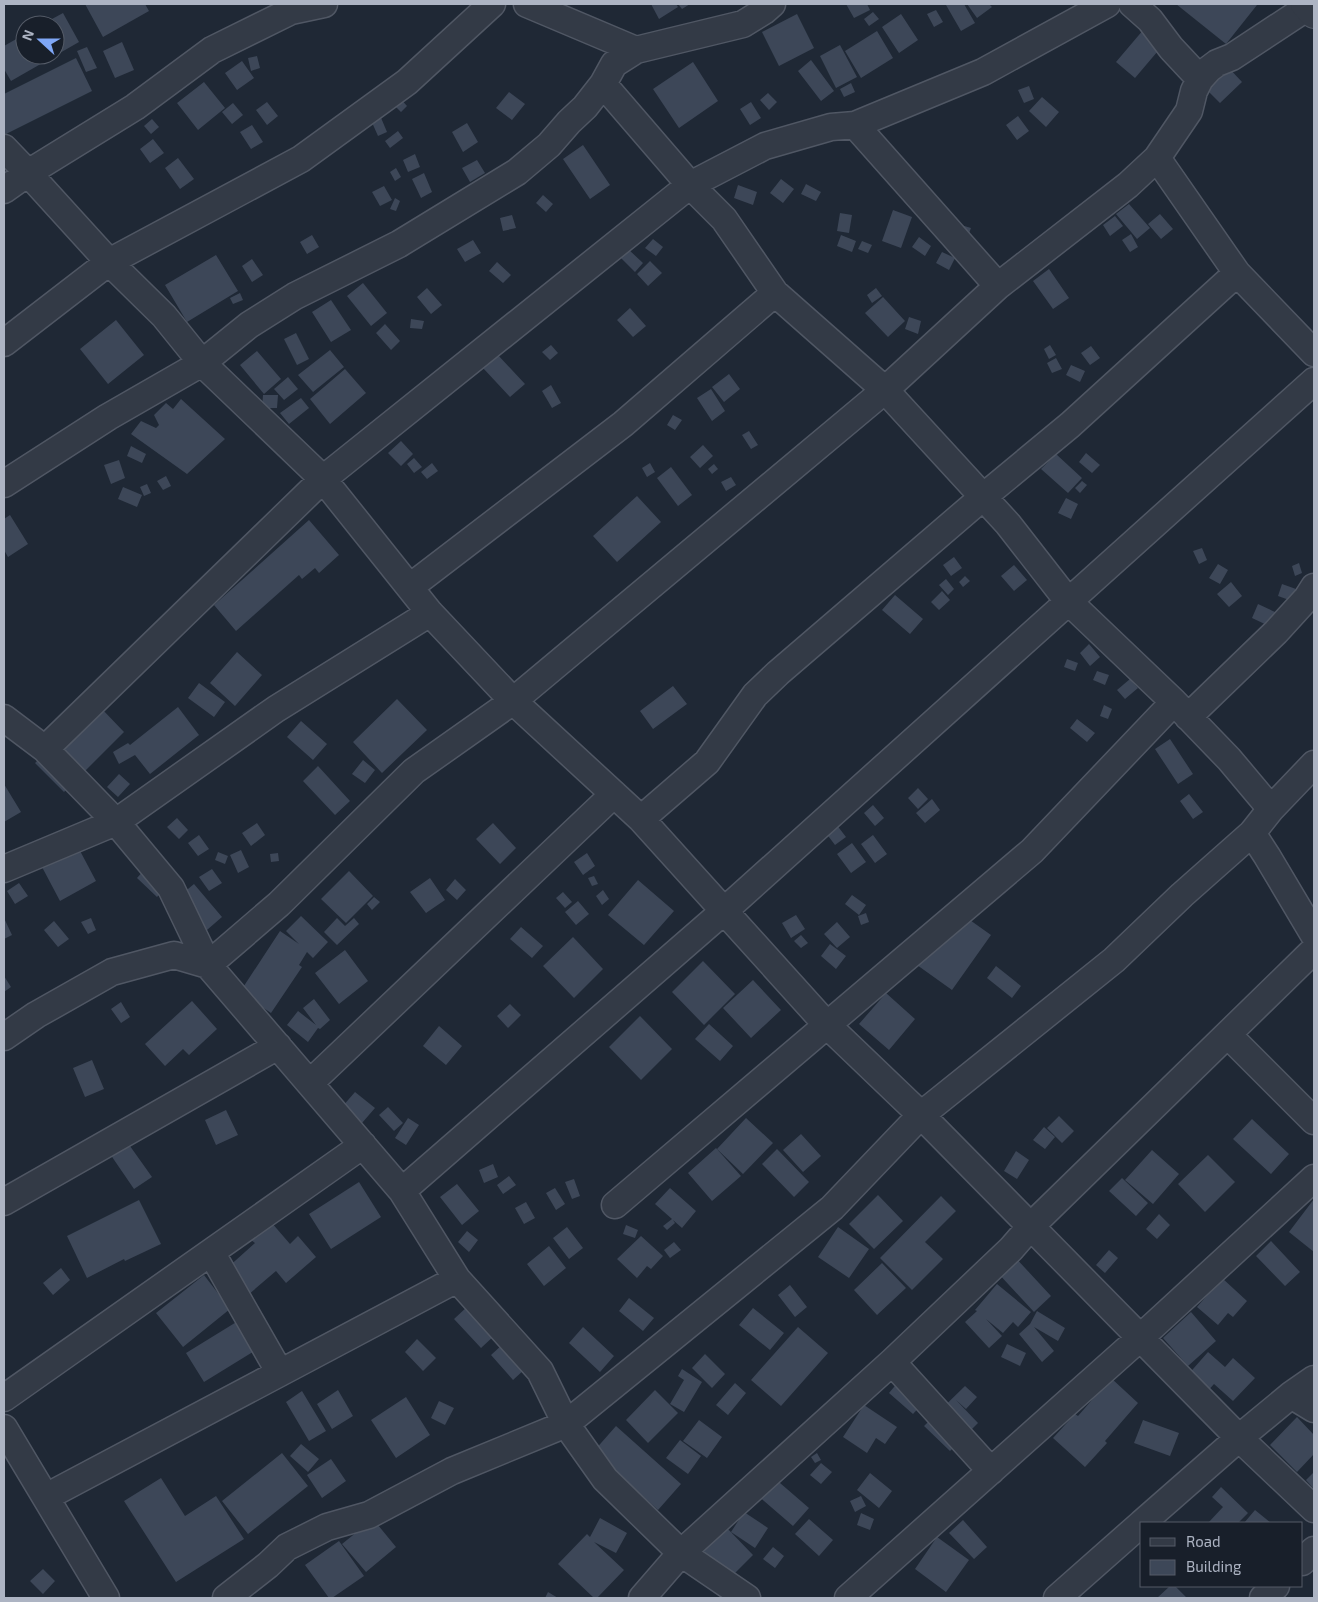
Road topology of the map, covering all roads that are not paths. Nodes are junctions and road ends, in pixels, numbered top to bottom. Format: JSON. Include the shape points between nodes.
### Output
{"nodes":[{"id":1,"x":324,"y":4,"type":"edge"},
{"id":2,"x":492,"y":4,"type":"edge"},
{"id":3,"x":527,"y":4,"type":"edge"},
{"id":4,"x":772,"y":4,"type":"edge"},
{"id":5,"x":1107,"y":4,"type":"edge"},
{"id":6,"x":1132,"y":4,"type":"edge"},
{"id":7,"x":1309,"y":8,"type":"edge"},
{"id":8,"x":636,"y":50,"type":"junction"},
{"id":9,"x":1200,"y":79,"type":"junction"},
{"id":10,"x":603,"y":84,"type":"junction"},
{"id":11,"x":855,"y":124,"type":"junction"},
{"id":12,"x":4,"y":148,"type":"edge"},
{"id":13,"x":1157,"y":158,"type":"junction"},
{"id":14,"x":28,"y":172,"type":"junction"},
{"id":15,"x":690,"y":185,"type":"junction"},
{"id":16,"x":4,"y":190,"type":"edge"},
{"id":17,"x":109,"y":262,"type":"junction"},
{"id":18,"x":1237,"y":273,"type":"junction"},
{"id":19,"x":998,"y":286,"type":"junction"},
{"id":20,"x":775,"y":293,"type":"junction"},
{"id":21,"x":4,"y":343,"type":"edge"},
{"id":22,"x":1314,"y":353,"type":"edge"},
{"id":23,"x":202,"y":363,"type":"junction"},
{"id":24,"x":1314,"y":381,"type":"edge"},
{"id":25,"x":885,"y":390,"type":"junction"},
{"id":26,"x":323,"y":479,"type":"junction"},
{"id":27,"x":4,"y":484,"type":"edge"},
{"id":28,"x":983,"y":497,"type":"junction"},
{"id":29,"x":410,"y":587,"type":"junction"},
{"id":30,"x":1314,"y":587,"type":"edge"},
{"id":31,"x":1068,"y":601,"type":"junction"},
{"id":32,"x":430,"y":612,"type":"junction"},
{"id":33,"x":513,"y":701,"type":"junction"},
{"id":34,"x":1181,"y":709,"type":"junction"},
{"id":35,"x":4,"y":718,"type":"edge"},
{"id":36,"x":45,"y":749,"type":"junction"},
{"id":37,"x":1314,"y":764,"type":"edge"},
{"id":38,"x":614,"y":794,"type":"junction"},
{"id":39,"x":1271,"y":808,"type":"junction"},
{"id":40,"x":642,"y":819,"type":"junction"},
{"id":41,"x":116,"y":822,"type":"junction"},
{"id":42,"x":1252,"y":833,"type":"junction"},
{"id":43,"x":4,"y":869,"type":"edge"},
{"id":44,"x":724,"y":911,"type":"junction"},
{"id":45,"x":1314,"y":936,"type":"edge"},
{"id":46,"x":1314,"y":950,"type":"edge"},
{"id":47,"x":208,"y":966,"type":"junction"},
{"id":48,"x":827,"y":1025,"type":"junction"},
{"id":49,"x":1228,"y":1035,"type":"junction"},
{"id":50,"x":4,"y":1037,"type":"edge"},
{"id":51,"x":278,"y":1046,"type":"junction"},
{"id":52,"x":310,"y":1083,"type":"junction"},
{"id":53,"x":921,"y":1115,"type":"junction"},
{"id":54,"x":1314,"y":1121,"type":"edge"},
{"id":55,"x":363,"y":1145,"type":"junction"},
{"id":56,"x":1314,"y":1178,"type":"edge"},
{"id":57,"x":402,"y":1191,"type":"junction"},
{"id":58,"x":4,"y":1202,"type":"edge"},
{"id":59,"x":614,"y":1205,"type":"dead end"},
{"id":60,"x":1031,"y":1226,"type":"junction"},
{"id":61,"x":210,"y":1252,"type":"junction"},
{"id":62,"x":457,"y":1279,"type":"junction"},
{"id":63,"x":1141,"y":1337,"type":"junction"},
{"id":64,"x":892,"y":1362,"type":"junction"},
{"id":65,"x":280,"y":1373,"type":"junction"},
{"id":66,"x":1314,"y":1378,"type":"edge"},
{"id":67,"x":1291,"y":1395,"type":"junction"},
{"id":68,"x":4,"y":1398,"type":"edge"},
{"id":69,"x":1314,"y":1409,"type":"edge"},
{"id":70,"x":566,"y":1424,"type":"junction"},
{"id":71,"x":4,"y":1428,"type":"edge"},
{"id":72,"x":1239,"y":1438,"type":"junction"},
{"id":73,"x":991,"y":1471,"type":"junction"},
{"id":74,"x":46,"y":1497,"type":"junction"},
{"id":75,"x":1314,"y":1509,"type":"edge"},
{"id":76,"x":1143,"y":1522,"type":"edge"},
{"id":77,"x":1140,"y":1525,"type":"edge"},
{"id":78,"x":1314,"y":1550,"type":"edge"},
{"id":79,"x":682,"y":1554,"type":"junction"},
{"id":80,"x":1303,"y":1561,"type":"edge"},
{"id":81,"x":1275,"y":1587,"type":"edge"},
{"id":82,"x":106,"y":1598,"type":"edge"},
{"id":83,"x":226,"y":1598,"type":"edge"},
{"id":84,"x":642,"y":1598,"type":"edge"},
{"id":85,"x":747,"y":1598,"type":"edge"},
{"id":86,"x":848,"y":1598,"type":"edge"},
{"id":87,"x":1057,"y":1598,"type":"edge"},
{"id":88,"x":1263,"y":1598,"type":"edge"}],
"edges":[{"from":1,"to":14,"type":"street","via":[[291,11],[212,50],[135,106]]},
{"from":2,"to":17,"type":"street","via":[[407,82],[301,159]]},
{"from":3,"to":8,"type":"street"},
{"from":4,"to":8,"type":"street","via":[[743,24]]},
{"from":5,"to":11,"type":"street","via":[[983,72]]},
{"from":6,"to":9,"type":"street","via":[[1150,20]]},
{"from":7,"to":9,"type":"street","via":[[1232,57],[1217,63]]},
{"from":8,"to":10,"type":"street","via":[[614,64]]},
{"from":9,"to":13,"type":"street","via":[[1189,111]]},
{"from":10,"to":15,"type":"street"},
{"from":10,"to":23,"type":"street","via":[[549,146],[517,172],[400,244],[295,296],[249,325]]},
{"from":11,"to":15,"type":"street","via":[[830,127],[765,146]]},
{"from":11,"to":19,"type":"street"},
{"from":12,"to":14,"type":"street"},
{"from":13,"to":18,"type":"street"},
{"from":13,"to":19,"type":"street","via":[[1128,185]]},
{"from":14,"to":16,"type":"street"},
{"from":14,"to":17,"type":"street"},
{"from":15,"to":20,"type":"street","via":[[724,219]]},
{"from":15,"to":26,"type":"street"},
{"from":17,"to":21,"type":"street"},
{"from":17,"to":23,"type":"street","via":[[164,316]]},
{"from":18,"to":22,"type":"street"},
{"from":18,"to":28,"type":"street","via":[[1118,383]]},
{"from":19,"to":25,"type":"street"},
{"from":20,"to":25,"type":"street"},
{"from":20,"to":29,"type":"street","via":[[623,424]]},
{"from":23,"to":26,"type":"street"},
{"from":23,"to":27,"type":"street","via":[[108,417]]},
{"from":24,"to":31,"type":"street"},
{"from":25,"to":28,"type":"street"},
{"from":25,"to":33,"type":"street"},
{"from":26,"to":29,"type":"street"},
{"from":26,"to":36,"type":"street"},
{"from":28,"to":31,"type":"street"},
{"from":28,"to":40,"type":"street","via":[[778,673],[755,695],[708,762]]},
{"from":29,"to":32,"type":"street"},
{"from":30,"to":34,"type":"street","via":[[1308,598],[1276,632]]},
{"from":31,"to":34,"type":"street"},
{"from":31,"to":44,"type":"street"},
{"from":32,"to":33,"type":"street"},
{"from":32,"to":41,"type":"street","via":[[276,709]]},
{"from":33,"to":38,"type":"street"},
{"from":33,"to":47,"type":"street","via":[[414,771],[279,904]]},
{"from":34,"to":39,"type":"street","via":[[1229,758]]},
{"from":34,"to":48,"type":"street","via":[[1032,851]]},
{"from":35,"to":36,"type":"street"},
{"from":36,"to":41,"type":"street"},
{"from":37,"to":39,"type":"street"},
{"from":38,"to":40,"type":"street"},
{"from":38,"to":52,"type":"street"},
{"from":39,"to":42,"type":"street"},
{"from":40,"to":44,"type":"street"},
{"from":41,"to":43,"type":"street"},
{"from":41,"to":47,"type":"street","via":[[171,888]]},
{"from":42,"to":45,"type":"street"},
{"from":42,"to":53,"type":"street","via":[[1182,894],[1114,960]]},
{"from":44,"to":48,"type":"street"},
{"from":44,"to":57,"type":"street"},
{"from":46,"to":49,"type":"street"},
{"from":47,"to":50,"type":"street","via":[[174,955],[112,972]]},
{"from":47,"to":51,"type":"street"},
{"from":48,"to":53,"type":"street"},
{"from":48,"to":59,"type":"street"},
{"from":49,"to":54,"type":"street"},
{"from":49,"to":60,"type":"street"},
{"from":51,"to":52,"type":"street"},
{"from":51,"to":58,"type":"street"},
{"from":52,"to":55,"type":"street"},
{"from":53,"to":60,"type":"street"},
{"from":53,"to":70,"type":"street","via":[[832,1208]]},
{"from":55,"to":57,"type":"street"},
{"from":55,"to":61,"type":"street"},
{"from":56,"to":63,"type":"street"},
{"from":57,"to":62,"type":"street"},
{"from":60,"to":63,"type":"street"},
{"from":60,"to":64,"type":"street"},
{"from":61,"to":65,"type":"street"},
{"from":61,"to":68,"type":"street"},
{"from":62,"to":65,"type":"street"},
{"from":62,"to":70,"type":"street","via":[[540,1371]]},
{"from":63,"to":72,"type":"street"},
{"from":63,"to":73,"type":"street"},
{"from":64,"to":73,"type":"street"},
{"from":64,"to":79,"type":"street"},
{"from":65,"to":74,"type":"street"},
{"from":66,"to":67,"type":"street"},
{"from":67,"to":69,"type":"street"},
{"from":67,"to":72,"type":"street"},
{"from":70,"to":79,"type":"street","via":[[605,1478]]},
{"from":70,"to":83,"type":"street","via":[[452,1471],[369,1515],[327,1527],[287,1546]]},
{"from":71,"to":74,"type":"street"},
{"from":72,"to":75,"type":"street"},
{"from":72,"to":76,"type":"street"},
{"from":73,"to":86,"type":"street"},
{"from":74,"to":82,"type":"street"},
{"from":77,"to":87,"type":"street"},
{"from":78,"to":80,"type":"street"},
{"from":79,"to":84,"type":"street"},
{"from":79,"to":85,"type":"street"},
{"from":81,"to":88,"type":"street"}]}
